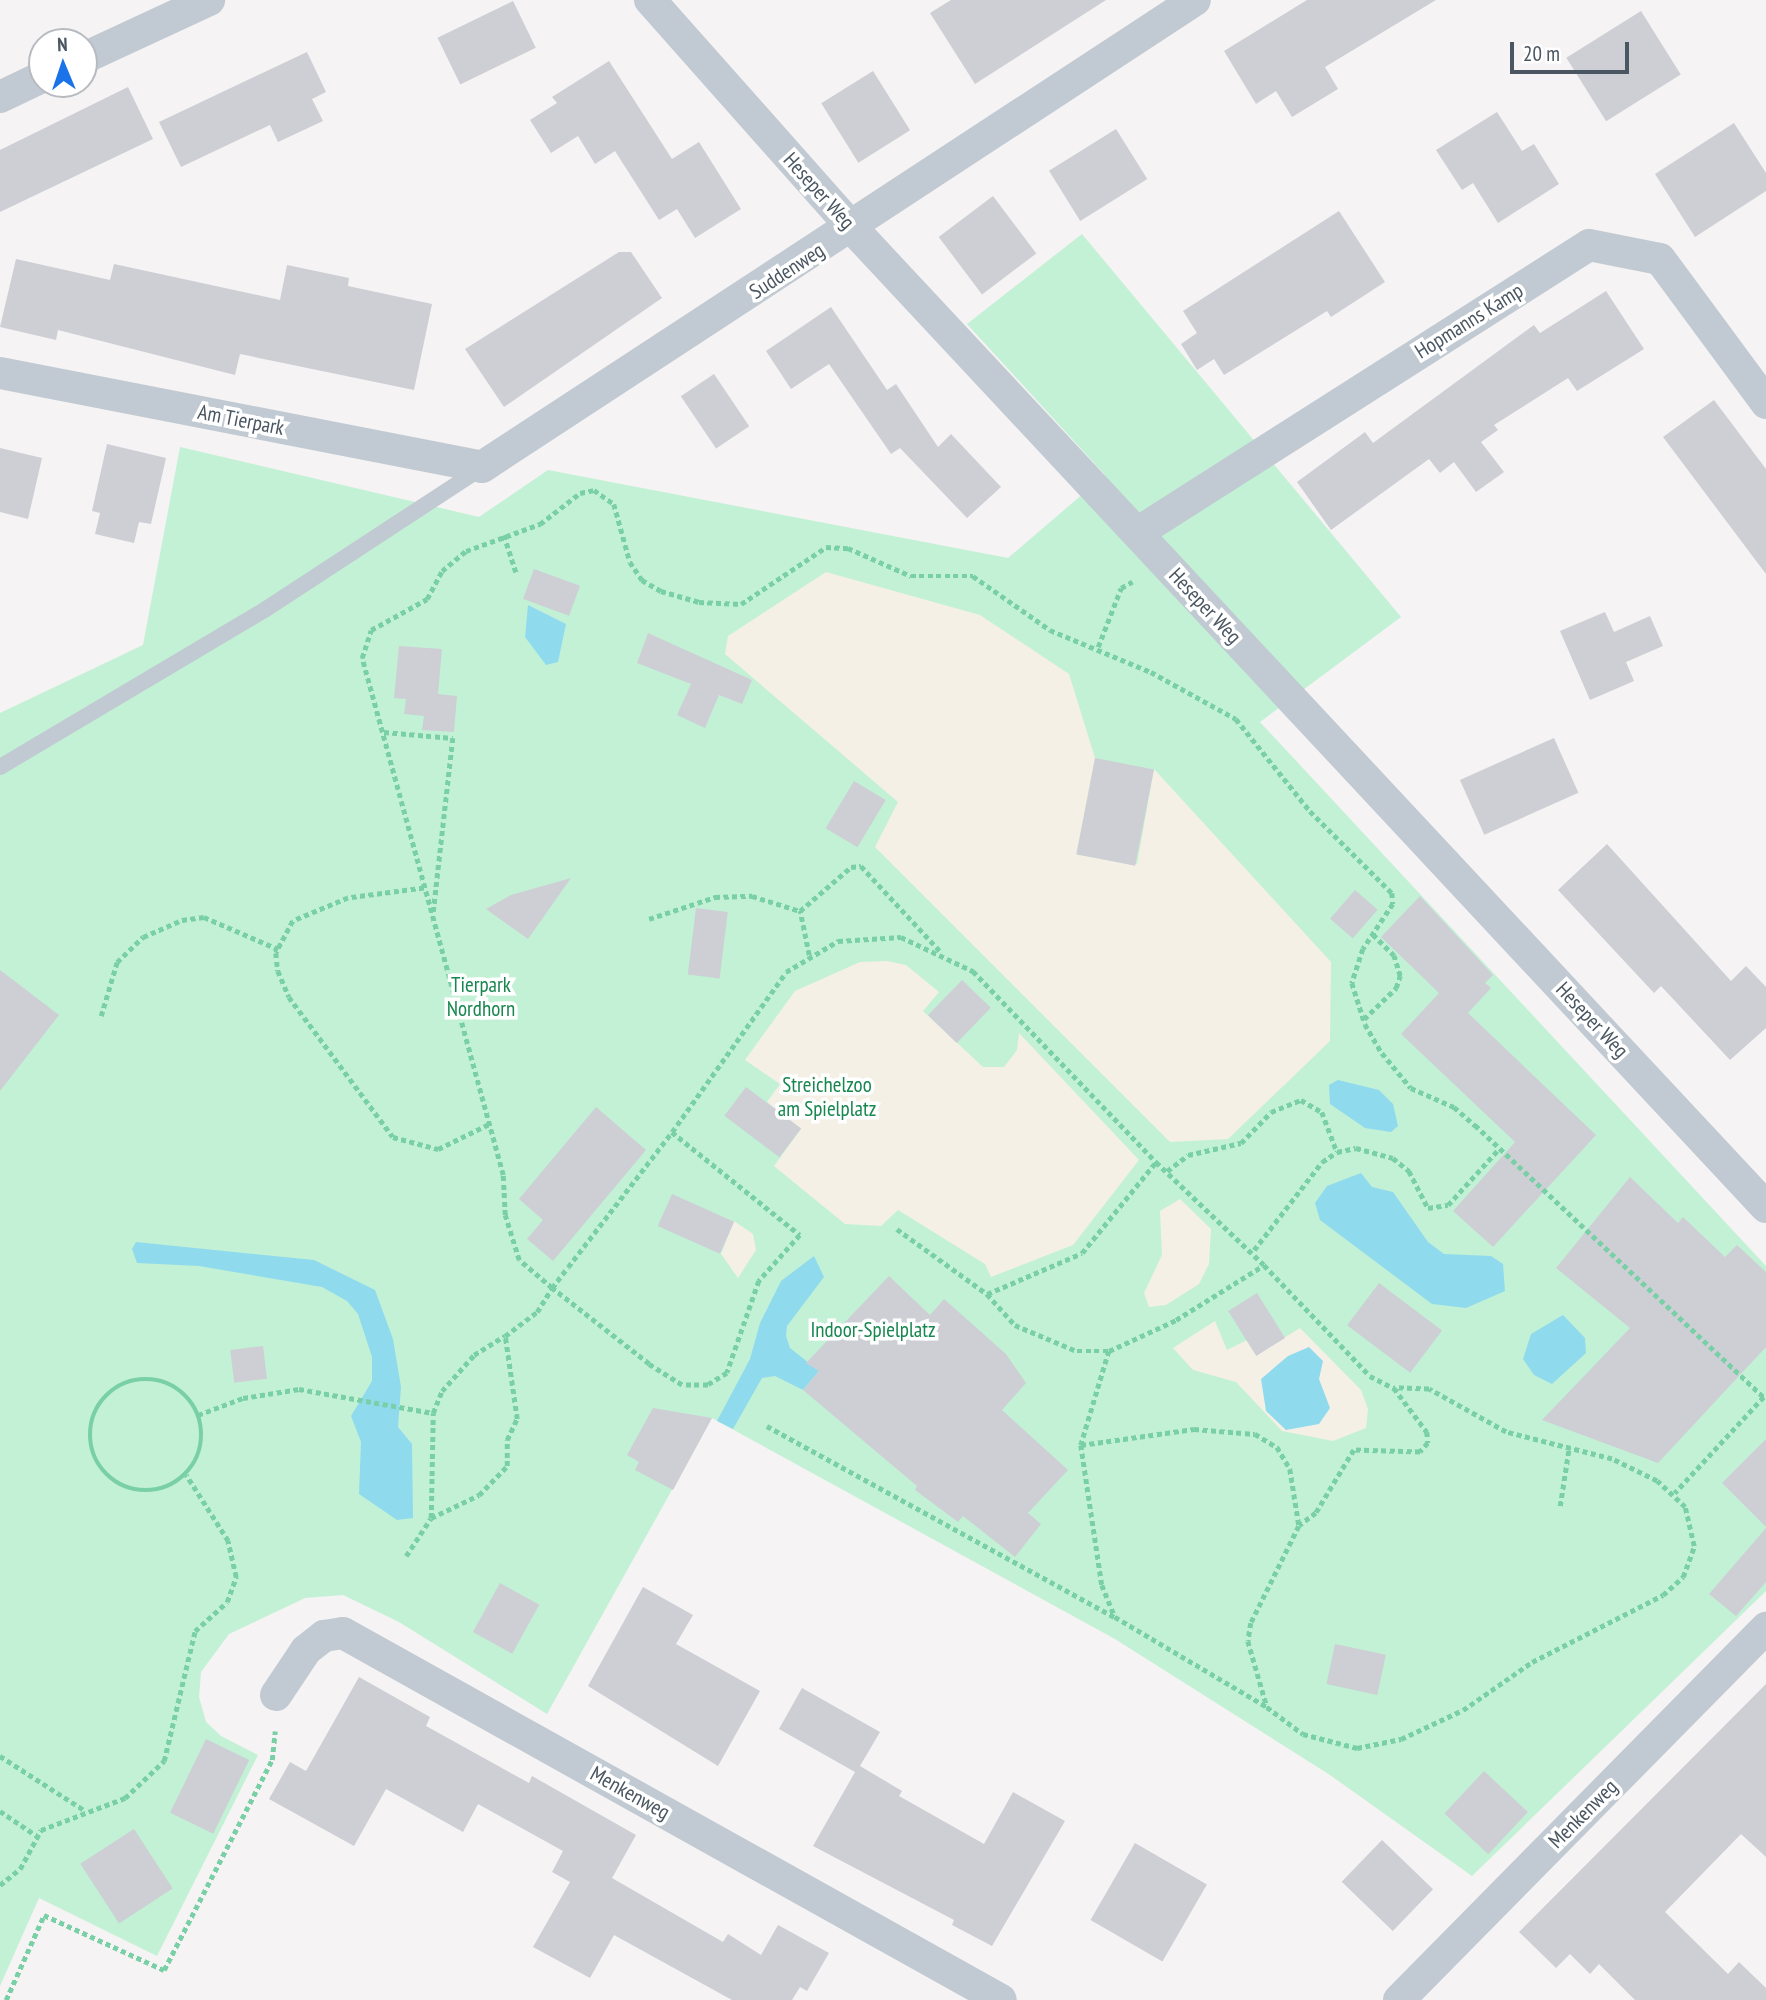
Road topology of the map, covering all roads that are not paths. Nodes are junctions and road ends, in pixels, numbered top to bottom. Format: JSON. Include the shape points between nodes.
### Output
{"nodes":[{"id":1,"x":209,"y":0,"type":"edge"},
{"id":2,"x":650,"y":0,"type":"edge"},
{"id":3,"x":1195,"y":0,"type":"edge"},
{"id":4,"x":98,"y":52,"type":"edge"},
{"id":5,"x":28,"y":84,"type":"edge"},
{"id":6,"x":0,"y":97,"type":"edge"},
{"id":7,"x":853,"y":229,"type":"junction"},
{"id":8,"x":0,"y":373,"type":"edge"},
{"id":9,"x":1766,"y":403,"type":"edge"},
{"id":10,"x":482,"y":467,"type":"junction"},
{"id":11,"x":1137,"y":533,"type":"junction"},
{"id":12,"x":0,"y":768,"type":"edge"},
{"id":13,"x":1766,"y":1207,"type":"edge"},
{"id":14,"x":1766,"y":1628,"type":"edge"},
{"id":15,"x":276,"y":1695,"type":"road end"},
{"id":16,"x":1001,"y":2000,"type":"edge"},
{"id":17,"x":1399,"y":2000,"type":"edge"}],
"edges":[{"from":1,"to":4,"type":"street"},
{"from":2,"to":7,"type":"street","name":"Heseper Weg"},
{"from":3,"to":7,"type":"street","name":"Suddenweg"},
{"from":5,"to":6,"type":"street"},
{"from":7,"to":10,"type":"street","name":"Suddenweg"},
{"from":7,"to":11,"type":"street","name":"Heseper Weg"},
{"from":8,"to":10,"type":"street","name":"Am Tierpark"},
{"from":9,"to":11,"type":"street","name":"Hopmanns Kamp","via":[[1660,259],[1589,244]]},
{"from":10,"to":12,"type":"lane","via":[[266,609]]},
{"from":11,"to":13,"type":"street","name":"Heseper Weg"},
{"from":14,"to":17,"type":"street","name":"Menkenweg"},
{"from":15,"to":16,"type":"street","name":"Menkenweg","via":[[306,1650],[324,1636],[343,1633]]}]}
